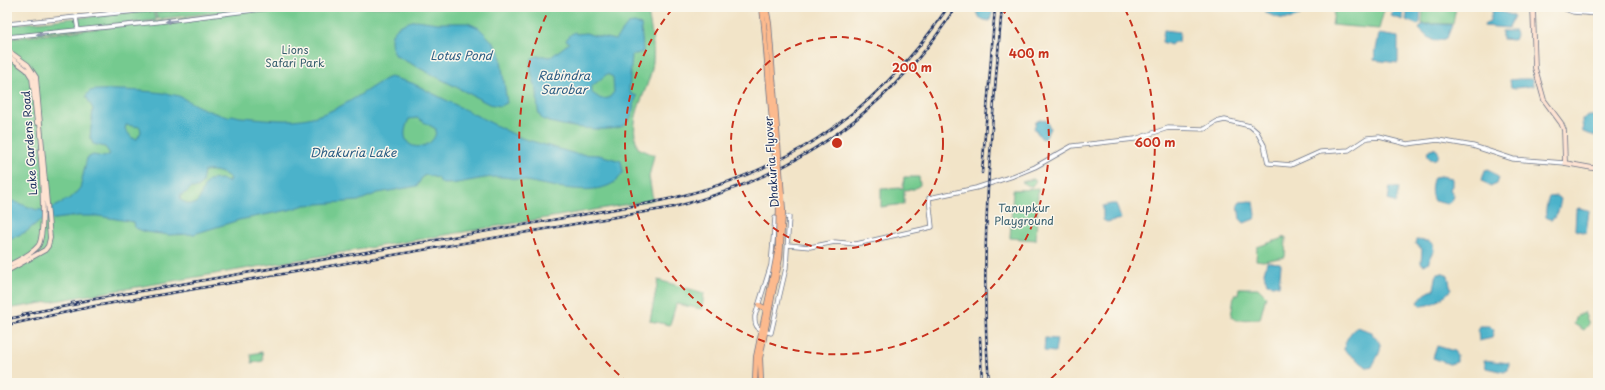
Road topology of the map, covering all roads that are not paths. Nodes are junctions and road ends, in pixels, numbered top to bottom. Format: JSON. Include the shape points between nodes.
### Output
{"nodes":[{"id":1,"x":177,"y":7,"type":"edge"},
{"id":2,"x":241,"y":7,"type":"edge"},
{"id":3,"x":280,"y":7,"type":"edge"},
{"id":4,"x":1532,"y":7,"type":"edge"},
{"id":5,"x":1560,"y":7,"type":"edge"},
{"id":6,"x":764,"y":10,"type":"edge"},
{"id":7,"x":241,"y":12,"type":"junction"},
{"id":8,"x":1598,"y":14,"type":"edge"},
{"id":9,"x":76,"y":17,"type":"junction"},
{"id":10,"x":7,"y":24,"type":"edge"},
{"id":11,"x":78,"y":30,"type":"junction"},
{"id":12,"x":7,"y":37,"type":"edge"},
{"id":13,"x":7,"y":50,"type":"edge"},
{"id":14,"x":7,"y":55,"type":"edge"},
{"id":15,"x":1565,"y":163,"type":"junction"},
{"id":16,"x":1598,"y":169,"type":"edge"},
{"id":17,"x":788,"y":245,"type":"junction"},
{"id":18,"x":30,"y":256,"type":"junction"},
{"id":19,"x":7,"y":266,"type":"edge"},
{"id":20,"x":7,"y":271,"type":"edge"},
{"id":21,"x":759,"y":305,"type":"junction"},
{"id":22,"x":771,"y":310,"type":"junction"},
{"id":23,"x":761,"y":330,"type":"junction"},
{"id":24,"x":768,"y":332,"type":"junction"},
{"id":25,"x":755,"y":383,"type":"edge"},
{"id":26,"x":760,"y":383,"type":"edge"}],
"edges":[{"from":1,"to":9,"type":"street"},
{"from":2,"to":7,"type":"street"},
{"from":3,"to":7,"type":"street"},
{"from":4,"to":15,"type":"main road","via":[[1535,68],[1544,100],[1564,130]]},
{"from":5,"to":8,"type":"street","via":[[1574,12]]},
{"from":6,"to":22,"type":"main road","name":"Dhakuria Flyover","bridge":true,"via":[[780,204]]},
{"from":7,"to":11,"type":"street","one_way":true},
{"from":9,"to":10,"type":"street"},
{"from":9,"to":11,"type":"street"},
{"from":11,"to":12,"type":"street","one_way":true},
{"from":13,"to":18,"type":"main road","name":"Lake Gardens Road","via":[[28,65],[36,77],[50,242],[43,251]]},
{"from":14,"to":18,"type":"main road","name":"Lake Gardens Road","via":[[27,70],[33,82],[41,155],[43,225],[42,241]]},
{"from":15,"to":16,"type":"main road"},
{"from":15,"to":17,"type":"street","via":[[1513,159],[1471,145],[1438,140],[1407,144],[1379,137],[1367,138],[1349,150],[1320,152],[1290,165],[1268,163],[1264,145],[1257,132],[1252,127],[1225,120],[1205,129],[1168,128],[1135,139],[1072,146],[1034,167],[987,184],[929,198],[932,227],[856,244],[835,242],[810,248]]},
{"from":17,"to":21,"type":"street","via":[[789,216],[775,218],[771,265]]},
{"from":17,"to":22,"type":"street","via":[[786,268]]},
{"from":18,"to":19,"type":"main road"},
{"from":18,"to":20,"type":"main road"},
{"from":21,"to":22,"type":"main road"},
{"from":21,"to":23,"type":"street","via":[[754,324]]},
{"from":22,"to":23,"type":"main road"},
{"from":22,"to":24,"type":"main road"},
{"from":23,"to":24,"type":"street"},
{"from":23,"to":25,"type":"main road","via":[[755,364]]},
{"from":24,"to":26,"type":"main road","via":[[760,358]]}]}
